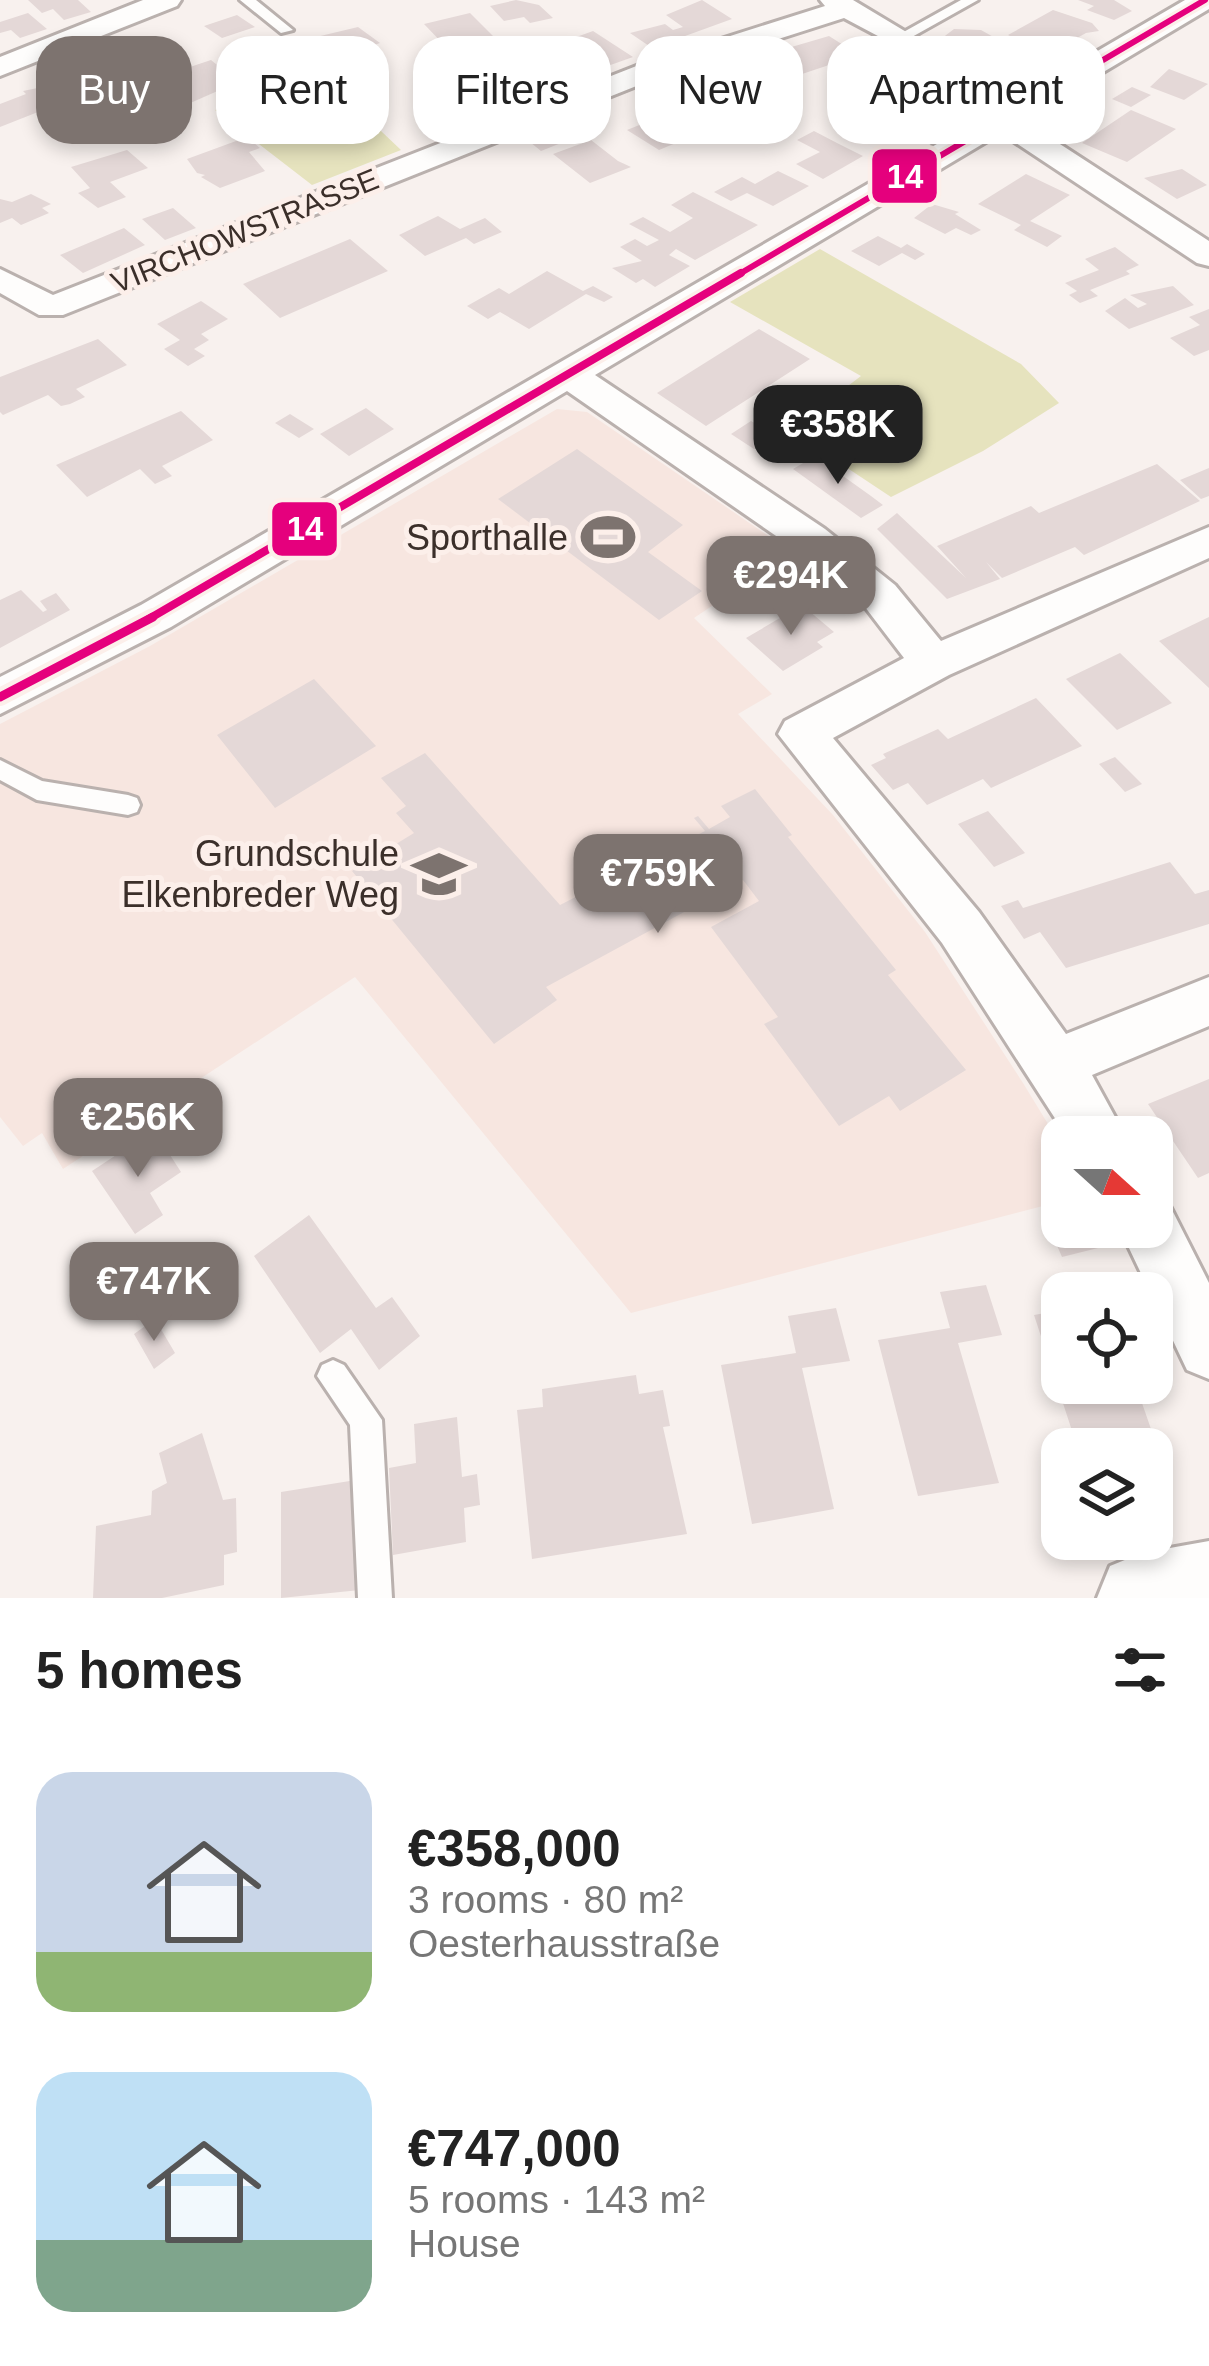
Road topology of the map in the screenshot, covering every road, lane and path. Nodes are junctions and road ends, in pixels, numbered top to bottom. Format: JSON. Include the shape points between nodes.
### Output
{"nodes":[{"id":1,"x":167,"y":0,"type":"edge"},
{"id":2,"x":248,"y":0,"type":"edge"},
{"id":3,"x":971,"y":0,"type":"edge"},
{"id":4,"x":1205,"y":0,"type":"edge"},
{"id":5,"x":839,"y":4,"type":"edge"},
{"id":6,"x":286,"y":30,"type":"dead end"},
{"id":7,"x":893,"y":36,"type":"edge"},
{"id":8,"x":904,"y":36,"type":"edge"},
{"id":9,"x":1105,"y":59,"type":"edge"},
{"id":10,"x":0,"y":67,"type":"edge"},
{"id":11,"x":962,"y":144,"type":"edge"},
{"id":12,"x":1059,"y":144,"type":"edge"},
{"id":13,"x":1209,"y":256,"type":"edge"},
{"id":14,"x":0,"y":279,"type":"edge"},
{"id":15,"x":569,"y":375,"type":"junction"},
{"id":16,"x":1209,"y":541,"type":"edge"},
{"id":17,"x":934,"y":663,"type":"junction"},
{"id":18,"x":0,"y":697,"type":"edge"},
{"id":19,"x":0,"y":769,"type":"edge"},
{"id":20,"x":128,"y":805,"type":"dead end"},
{"id":21,"x":1209,"y":1001,"type":"edge"},
{"id":22,"x":1057,"y":1064,"type":"junction"},
{"id":23,"x":1086,"y":1116,"type":"edge"},
{"id":24,"x":1159,"y":1248,"type":"edge"},
{"id":25,"x":1209,"y":1348,"type":"edge"},
{"id":26,"x":333,"y":1376,"type":"dead end"},
{"id":27,"x":1209,"y":1586,"type":"edge"},
{"id":28,"x":375,"y":1598,"type":"edge"},
{"id":29,"x":1142,"y":1598,"type":"edge"}],
"edges":[{"from":1,"to":10,"type":"street"},
{"from":2,"to":6,"type":"lane"},
{"from":3,"to":8,"type":"lane"},
{"from":4,"to":9,"type":"street"},
{"from":5,"to":7,"type":"street"},
{"from":5,"to":14,"type":"street","name":"VIRCHOWSTRASSE","via":[[51,308]]},
{"from":11,"to":15,"type":"street"},
{"from":12,"to":13,"type":"street"},
{"from":15,"to":17,"type":"street","via":[[810,538],[880,596]]},
{"from":15,"to":18,"type":"street","via":[[156,616]]},
{"from":16,"to":17,"type":"street"},
{"from":17,"to":22,"type":"street","via":[[801,734],[888,832]]},
{"from":19,"to":20,"type":"lane","via":[[38,790]]},
{"from":21,"to":22,"type":"street"},
{"from":22,"to":23,"type":"street"},
{"from":24,"to":25,"type":"street"},
{"from":26,"to":28,"type":"lane","via":[[366,1420]]},
{"from":27,"to":29,"type":"street"}]}
